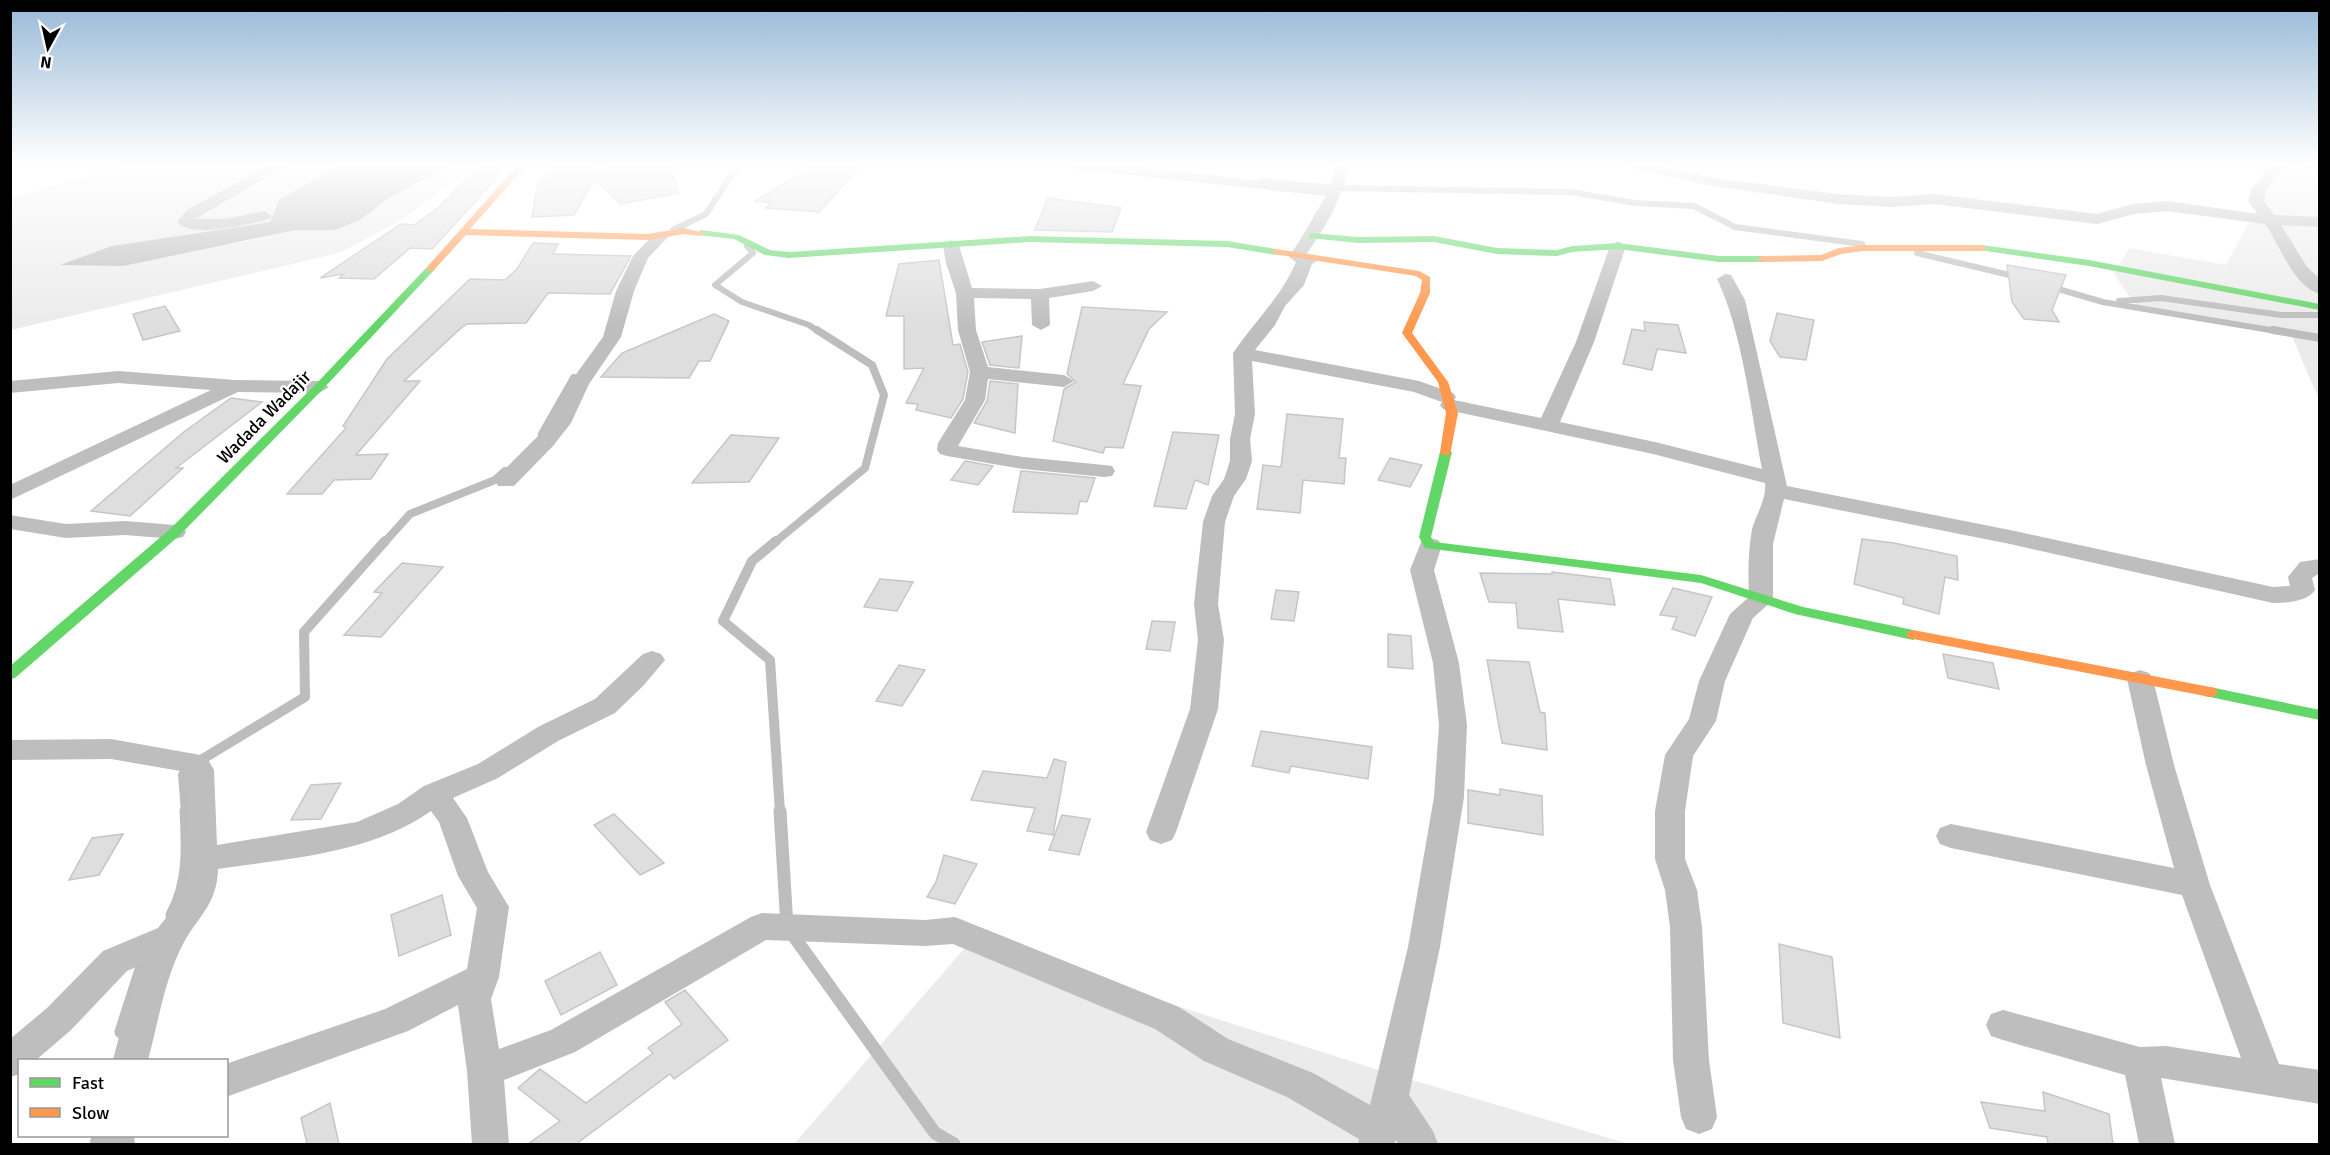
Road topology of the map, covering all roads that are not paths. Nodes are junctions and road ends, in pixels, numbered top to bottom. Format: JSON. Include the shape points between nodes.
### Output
{"nodes":[{"id":1,"x":187,"y":219,"type":"edge"},
{"id":2,"x":250,"y":219,"type":"edge"},
{"id":3,"x":476,"y":219,"type":"edge"},
{"id":4,"x":1322,"y":219,"type":"edge"},
{"id":5,"x":2260,"y":219,"type":"edge"},
{"id":6,"x":2268,"y":220,"type":"junction"},
{"id":7,"x":2319,"y":222,"type":"edge"},
{"id":8,"x":465,"y":232,"type":"junction"},
{"id":9,"x":661,"y":236,"type":"junction"},
{"id":10,"x":1312,"y":236,"type":"junction"},
{"id":11,"x":951,"y":245,"type":"junction"},
{"id":12,"x":1618,"y":246,"type":"junction"},
{"id":13,"x":1305,"y":258,"type":"junction"},
{"id":14,"x":1725,"y":279,"type":"dead end"},
{"id":15,"x":1093,"y":286,"type":"dead end"},
{"id":16,"x":2319,"y":289,"type":"edge"},
{"id":17,"x":965,"y":293,"type":"junction"},
{"id":18,"x":1040,"y":294,"type":"junction"},
{"id":19,"x":2319,"y":307,"type":"edge"},
{"id":20,"x":1041,"y":325,"type":"dead end"},
{"id":21,"x":1242,"y":353,"type":"junction"},
{"id":22,"x":980,"y":372,"type":"junction"},
{"id":23,"x":1064,"y":381,"type":"dead end"},
{"id":24,"x":235,"y":386,"type":"junction"},
{"id":25,"x":10,"y":387,"type":"edge"},
{"id":26,"x":319,"y":387,"type":"junction"},
{"id":27,"x":1448,"y":401,"type":"junction"},
{"id":28,"x":1549,"y":424,"type":"junction"},
{"id":29,"x":1104,"y":471,"type":"dead end"},
{"id":30,"x":506,"y":481,"type":"dead end"},
{"id":31,"x":1775,"y":485,"type":"junction"},
{"id":32,"x":10,"y":494,"type":"edge"},
{"id":33,"x":10,"y":522,"type":"edge"},
{"id":34,"x":175,"y":532,"type":"junction"},
{"id":35,"x":1430,"y":545,"type":"junction"},
{"id":36,"x":2319,"y":566,"type":"edge"},
{"id":37,"x":1761,"y":600,"type":"junction"},
{"id":38,"x":652,"y":660,"type":"dead end"},
{"id":39,"x":10,"y":674,"type":"edge"},
{"id":40,"x":2140,"y":680,"type":"junction"},
{"id":41,"x":2319,"y":715,"type":"edge"},
{"id":42,"x":10,"y":750,"type":"edge"},
{"id":43,"x":434,"y":795,"type":"junction"},
{"id":44,"x":1161,"y":832,"type":"dead end"},
{"id":45,"x":1951,"y":836,"type":"dead end"},
{"id":46,"x":203,"y":859,"type":"junction"},
{"id":47,"x":2194,"y":885,"type":"junction"},
{"id":48,"x":169,"y":938,"type":"junction"},
{"id":49,"x":482,"y":977,"type":"junction"},
{"id":50,"x":2003,"y":1025,"type":"dead end"},
{"id":51,"x":131,"y":1059,"type":"edge"},
{"id":52,"x":10,"y":1061,"type":"edge"},
{"id":53,"x":2140,"y":1063,"type":"junction"},
{"id":54,"x":485,"y":1071,"type":"junction"},
{"id":55,"x":2266,"y":1077,"type":"junction"},
{"id":56,"x":228,"y":1080,"type":"edge"},
{"id":57,"x":2319,"y":1087,"type":"edge"},
{"id":58,"x":1699,"y":1117,"type":"dead end"},
{"id":59,"x":1382,"y":1124,"type":"edge"},
{"id":60,"x":491,"y":1144,"type":"edge"},
{"id":61,"x":1420,"y":1144,"type":"edge"},
{"id":62,"x":2157,"y":1144,"type":"edge"}],
"edges":[{"from":1,"to":2,"type":"street","via":[[185,222],[202,226]]},
{"from":3,"to":8,"type":"street","name":"Wadada Wadajir"},
{"from":4,"to":10,"type":"street"},
{"from":5,"to":6,"type":"street"},
{"from":6,"to":7,"type":"street"},
{"from":6,"to":16,"type":"street","via":[[2300,270]]},
{"from":8,"to":9,"type":"street"},
{"from":8,"to":26,"type":"street","name":"Wadada Wadajir"},
{"from":9,"to":11,"type":"street","via":[[684,231],[736,237],[768,253],[789,255]]},
{"from":9,"to":30,"type":"street","via":[[641,256],[625,291],[612,337],[579,384],[561,423]]},
{"from":10,"to":12,"type":"street","via":[[1434,239],[1509,252],[1557,253]]},
{"from":10,"to":13,"type":"street"},
{"from":11,"to":13,"type":"street","via":[[1030,239],[1227,244]]},
{"from":11,"to":17,"type":"street"},
{"from":12,"to":19,"type":"street","via":[[1707,258],[1794,260],[1863,248],[1983,248],[2089,263]]},
{"from":12,"to":28,"type":"street","via":[[1585,342]]},
{"from":13,"to":21,"type":"street","via":[[1295,285]]},
{"from":13,"to":27,"type":"street","via":[[1398,270],[1427,279],[1427,294],[1407,333],[1437,372]]},
{"from":14,"to":31,"type":"street","via":[[1743,327]]},
{"from":15,"to":18,"type":"street"},
{"from":17,"to":18,"type":"street"},
{"from":17,"to":22,"type":"street","via":[[967,330]]},
{"from":18,"to":20,"type":"street"},
{"from":21,"to":27,"type":"street","via":[[1419,387]]},
{"from":21,"to":44,"type":"street","via":[[1245,414],[1241,461],[1215,522],[1206,604],[1211,640],[1204,709]]},
{"from":22,"to":23,"type":"street"},
{"from":22,"to":29,"type":"street","via":[[975,400],[947,450]]},
{"from":24,"to":25,"type":"street","via":[[118,377]]},
{"from":24,"to":26,"type":"street"},
{"from":24,"to":32,"type":"street"},
{"from":26,"to":34,"type":"street","name":"Wadada Wadajir"},
{"from":27,"to":28,"type":"street"},
{"from":27,"to":35,"type":"street","via":[[1451,423],[1444,465],[1425,537]]},
{"from":28,"to":31,"type":"street"},
{"from":31,"to":36,"type":"street","via":[[2273,595],[2303,590],[2304,572],[2308,567]]},
{"from":31,"to":37,"type":"street","via":[[1759,552]]},
{"from":33,"to":34,"type":"street","via":[[66,531],[125,528]]},
{"from":34,"to":39,"type":"street","name":"Wadada Wadajir"},
{"from":35,"to":37,"type":"street","via":[[1701,579]]},
{"from":35,"to":59,"type":"street","via":[[1422,570],[1446,663],[1453,725],[1449,797],[1424,947]]},
{"from":37,"to":40,"type":"street","via":[[1885,632],[2049,659]]},
{"from":37,"to":58,"type":"street","via":[[1742,614],[1712,681],[1702,721],[1678,755],[1670,811],[1671,860],[1681,890],[1686,927],[1690,1060]]},
{"from":38,"to":43,"type":"street","via":[[605,706],[548,734],[488,771]]},
{"from":40,"to":41,"type":"street"},
{"from":40,"to":47,"type":"street"},
{"from":42,"to":46,"type":"street","via":[[123,750],[196,763],[200,770]]},
{"from":43,"to":46,"type":"street","via":[[408,812],[363,832]]},
{"from":43,"to":49,"type":"street","via":[[452,818],[474,876],[493,907]]},
{"from":45,"to":47,"type":"street"},
{"from":46,"to":48,"type":"street","via":[[194,905]]},
{"from":47,"to":55,"type":"street"},
{"from":48,"to":51,"type":"street","via":[[144,1006]]},
{"from":48,"to":52,"type":"street","via":[[115,961],[59,1019]]},
{"from":49,"to":54,"type":"street","via":[[474,999]]},
{"from":49,"to":56,"type":"street","via":[[396,1020]]},
{"from":50,"to":53,"type":"street"},
{"from":53,"to":55,"type":"street","via":[[2166,1062]]},
{"from":53,"to":62,"type":"street"},
{"from":54,"to":59,"type":"street","via":[[563,1041],[762,926],[925,933],[955,930],[1167,1018],[1216,1050]]},
{"from":54,"to":60,"type":"street"},
{"from":55,"to":57,"type":"street"},
{"from":59,"to":61,"type":"street"}]}
